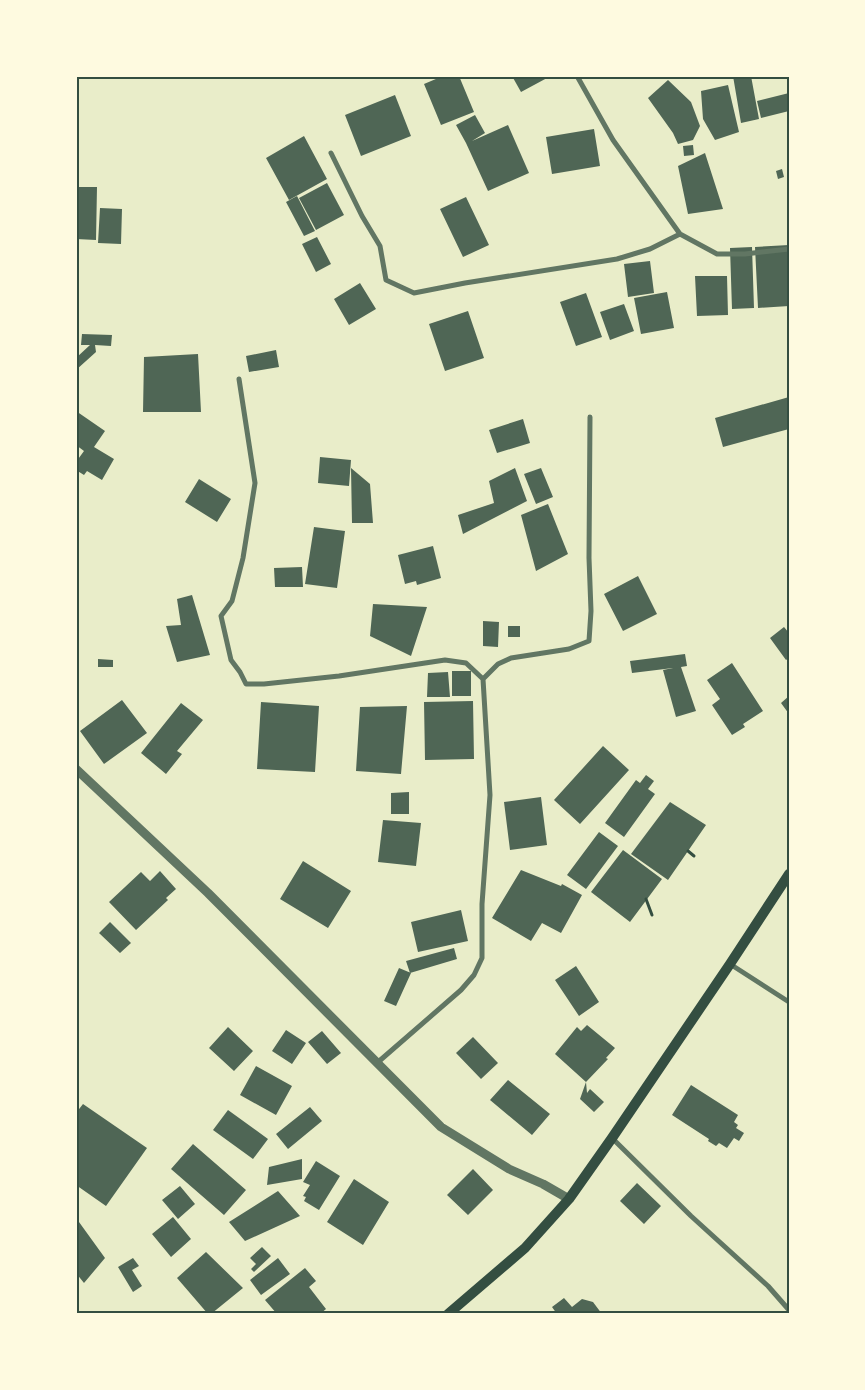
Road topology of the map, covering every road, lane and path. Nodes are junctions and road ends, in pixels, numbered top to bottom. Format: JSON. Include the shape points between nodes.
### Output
{"nodes":[{"id":1,"x":577,"y":76,"type":"edge"},
{"id":2,"x":331,"y":153,"type":"dead end"},
{"id":3,"x":680,"y":234,"type":"junction"},
{"id":4,"x":789,"y":249,"type":"edge"},
{"id":5,"x":239,"y":379,"type":"dead end"},
{"id":6,"x":590,"y":417,"type":"dead end"},
{"id":7,"x":483,"y":679,"type":"junction"},
{"id":8,"x":76,"y":769,"type":"edge"},
{"id":9,"x":688,"y":851,"type":"dead end"},
{"id":10,"x":694,"y":856,"type":"dead end"},
{"id":11,"x":789,"y":874,"type":"edge"},
{"id":12,"x":646,"y":899,"type":"dead end"},
{"id":13,"x":652,"y":915,"type":"dead end"},
{"id":14,"x":730,"y":964,"type":"junction"},
{"id":15,"x":789,"y":1002,"type":"edge"},
{"id":16,"x":377,"y":1063,"type":"junction"},
{"id":17,"x":612,"y":1138,"type":"junction"},
{"id":18,"x":569,"y":1199,"type":"junction"},
{"id":19,"x":789,"y":1310,"type":"edge"},
{"id":20,"x":448,"y":1314,"type":"edge"}],
"edges":[{"from":1,"to":3,"type":"street","via":[[613,140]]},
{"from":2,"to":3,"type":"street","via":[[380,246],[386,280],[414,293],[617,259],[650,249]]},
{"from":3,"to":4,"type":"street","via":[[717,254]]},
{"from":5,"to":7,"type":"street","via":[[255,483],[243,558],[232,601],[221,616],[231,660],[246,684],[339,676],[445,660],[466,663]]},
{"from":6,"to":7,"type":"street","via":[[589,641],[569,649],[511,658],[498,664]]},
{"from":7,"to":16,"type":"street","via":[[490,795],[482,904],[482,958],[474,975],[461,990]]},
{"from":8,"to":16,"type":"street","via":[[208,893]]},
{"from":9,"to":10,"type":"path"},
{"from":11,"to":14,"type":"main road"},
{"from":12,"to":13,"type":"path"},
{"from":14,"to":15,"type":"street"},
{"from":14,"to":17,"type":"main road"},
{"from":16,"to":18,"type":"street","via":[[441,1126],[509,1169]]},
{"from":17,"to":18,"type":"main road"},
{"from":17,"to":19,"type":"street","via":[[768,1286]]},
{"from":18,"to":20,"type":"main road","via":[[525,1248]]}]}
